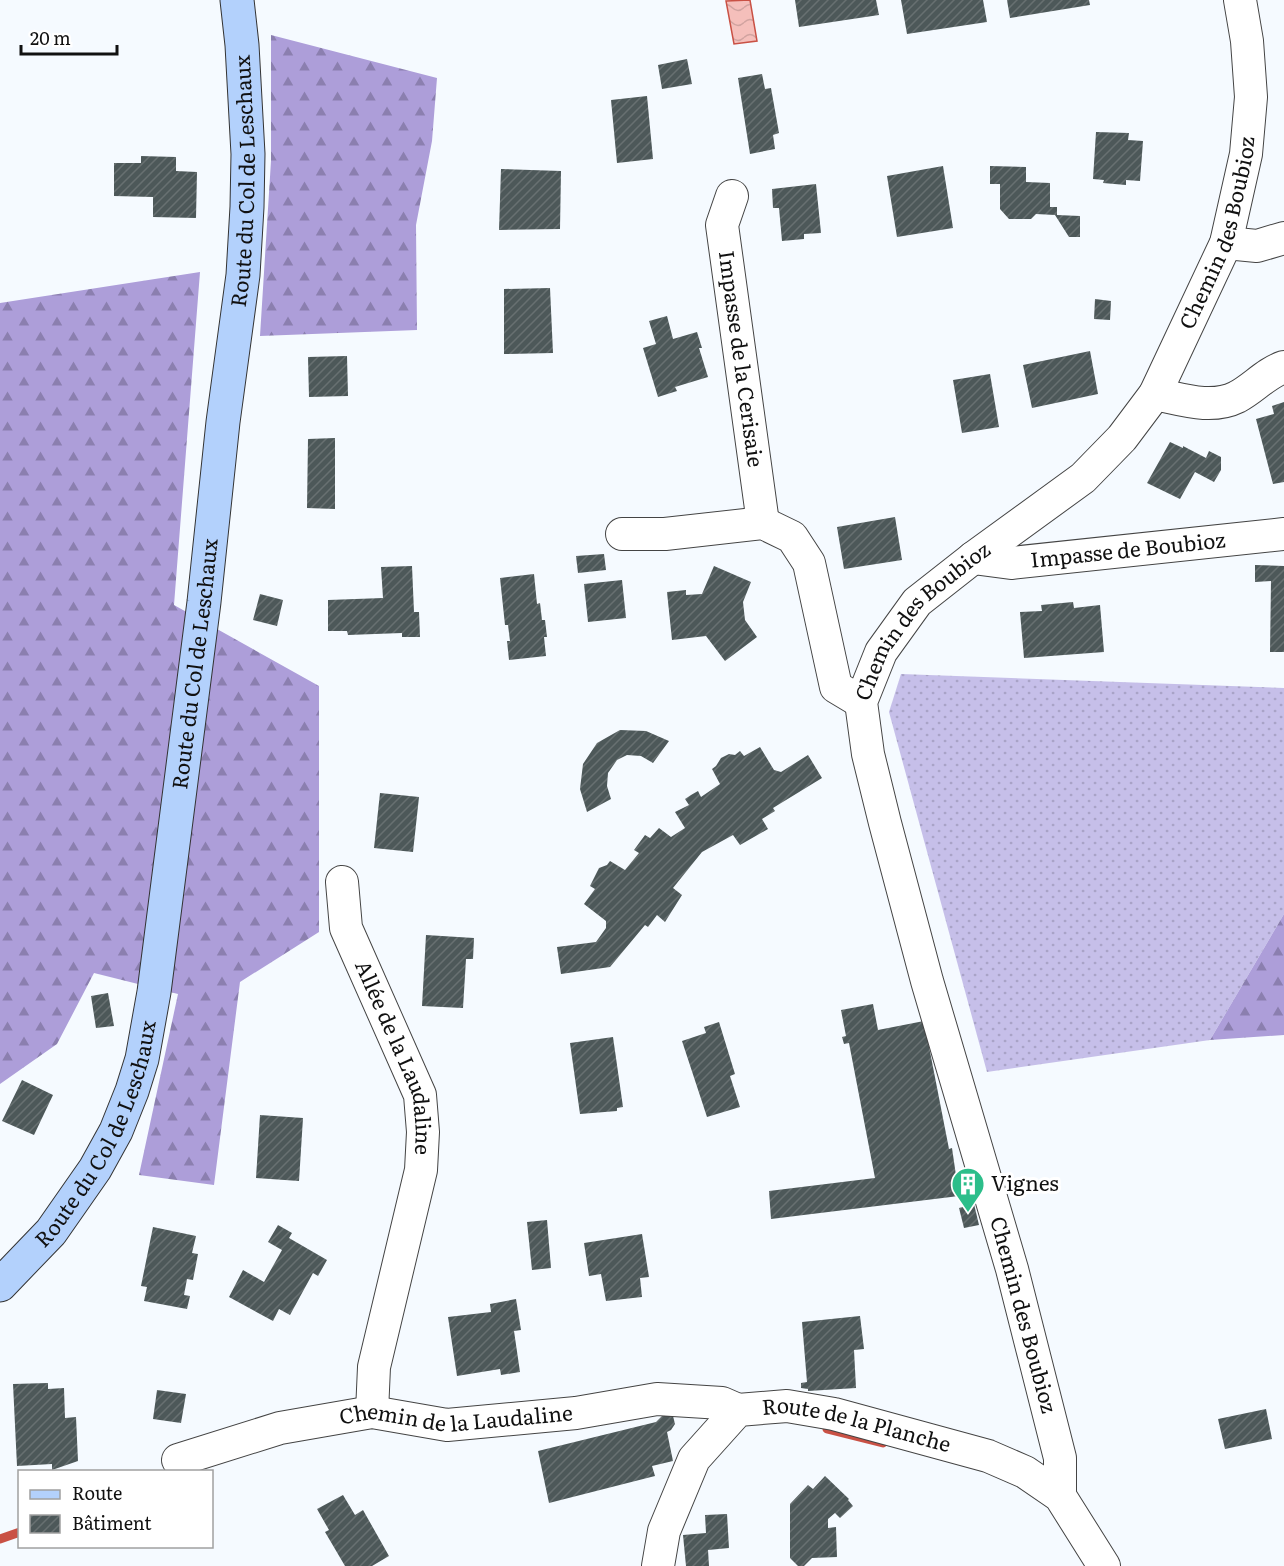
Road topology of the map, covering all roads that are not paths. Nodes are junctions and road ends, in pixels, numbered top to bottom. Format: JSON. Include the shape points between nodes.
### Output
{"nodes":[{"id":1,"x":237,"y":0,"type":"edge"},
{"id":2,"x":1240,"y":0,"type":"edge"},
{"id":3,"x":732,"y":196,"type":"dead end"},
{"id":4,"x":1284,"y":238,"type":"edge"},
{"id":5,"x":1226,"y":243,"type":"junction"},
{"id":6,"x":1284,"y":367,"type":"edge"},
{"id":7,"x":1155,"y":394,"type":"junction"},
{"id":8,"x":764,"y":523,"type":"junction"},
{"id":9,"x":622,"y":534,"type":"dead end"},
{"id":10,"x":1284,"y":534,"type":"edge"},
{"id":11,"x":973,"y":558,"type":"junction"},
{"id":12,"x":861,"y":702,"type":"junction"},
{"id":13,"x":342,"y":882,"type":"dead end"},
{"id":14,"x":0,"y":1285,"type":"edge"},
{"id":15,"x":738,"y":1410,"type":"junction"},
{"id":16,"x":372,"y":1412,"type":"junction"},
{"id":17,"x":178,"y":1460,"type":"dead end"},
{"id":18,"x":1060,"y":1496,"type":"junction"},
{"id":19,"x":658,"y":1566,"type":"edge"},
{"id":20,"x":1104,"y":1566,"type":"edge"}],
"edges":[{"from":1,"to":14,"type":"main road","name":"Route du Col de Leschaux","via":[[248,154],[243,274],[144,1047],[116,1131],[95,1169],[51,1232]]},
{"from":2,"to":5,"type":"street","name":"Chemin des Boubioz","via":[[1251,97],[1246,154]]},
{"from":3,"to":8,"type":"street","name":"Impasse de la Cerisaie","via":[[722,225]]},
{"from":4,"to":5,"type":"street","via":[[1257,246]]},
{"from":5,"to":7,"type":"street","name":"Chemin des Boubioz"},
{"from":6,"to":7,"type":"street","via":[[1236,398],[1208,405]]},
{"from":7,"to":11,"type":"street","name":"Chemin des Boubioz","via":[[1122,438],[1083,478]]},
{"from":8,"to":9,"type":"street","via":[[665,534]]},
{"from":8,"to":12,"type":"street","via":[[792,537],[809,563],[836,687]]},
{"from":10,"to":11,"type":"street","name":"Impasse de Boubioz","via":[[1011,563]]},
{"from":11,"to":12,"type":"street","name":"Chemin des Boubioz","via":[[917,602],[881,652]]},
{"from":12,"to":18,"type":"street","name":"Chemin des Boubioz","via":[[868,754],[915,936],[1009,1258],[1060,1458]]},
{"from":13,"to":16,"type":"street","name":"Allée de la Laudaline","via":[[346,928],[420,1095],[423,1132],[421,1170],[374,1367]]},
{"from":15,"to":16,"type":"street","name":"Chemin de la Laudaline","via":[[722,1403],[657,1399],[576,1413],[447,1425]]},
{"from":15,"to":18,"type":"street","name":"Route de la Planche","via":[[787,1406],[834,1414],[988,1456],[1025,1472]]},
{"from":15,"to":19,"type":"street","name":"Route de la Planche","via":[[694,1458],[664,1531]]},
{"from":16,"to":17,"type":"street","name":"Chemin de la Laudaline","via":[[280,1428]]},
{"from":18,"to":20,"type":"street","name":"Route de la Planche"}]}
